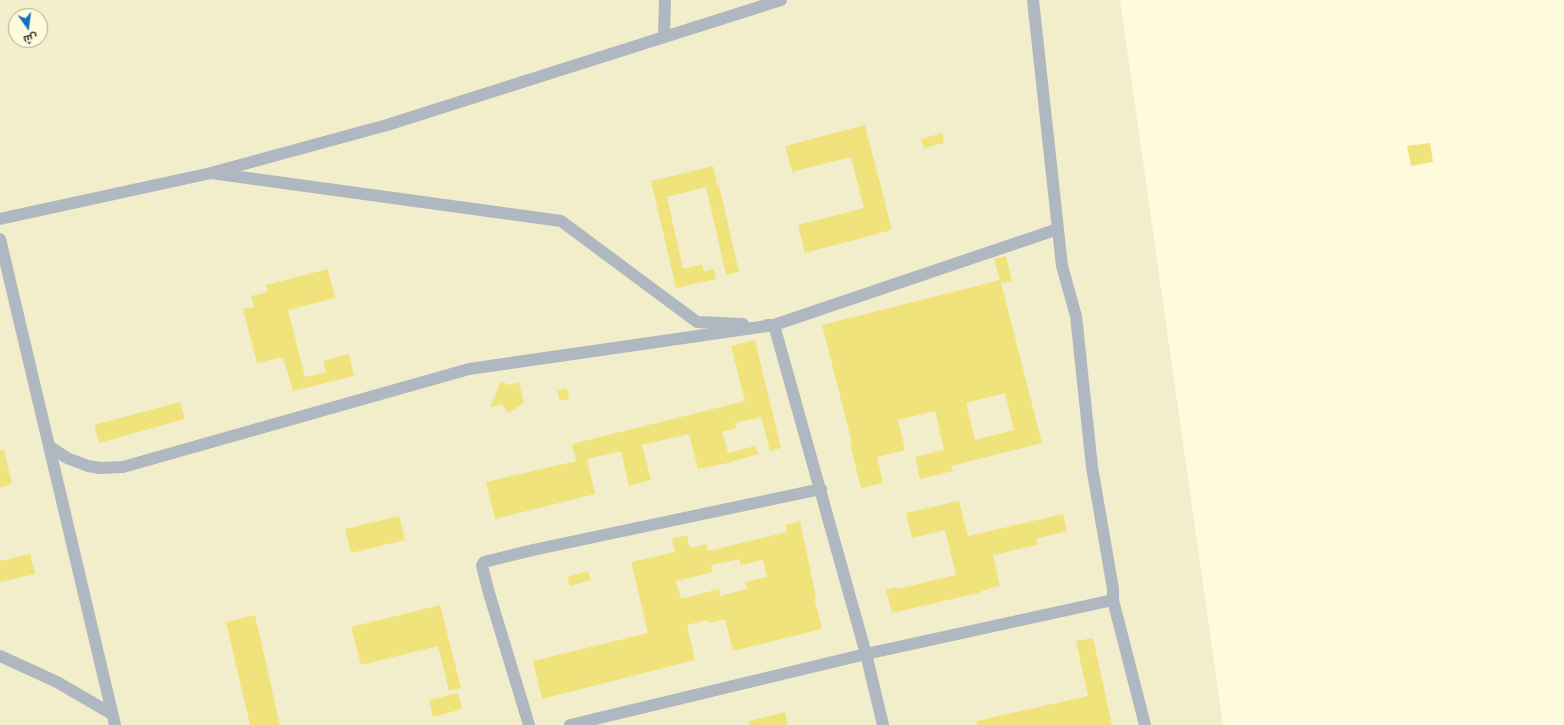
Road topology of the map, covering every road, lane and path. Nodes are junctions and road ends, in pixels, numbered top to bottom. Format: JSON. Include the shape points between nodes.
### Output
{"nodes":[{"id":1,"x":665,"y":0,"type":"edge"},
{"id":2,"x":781,"y":0,"type":"edge"},
{"id":3,"x":1033,"y":0,"type":"edge"},
{"id":4,"x":664,"y":37,"type":"junction"},
{"id":5,"x":211,"y":173,"type":"junction"},
{"id":6,"x":0,"y":219,"type":"edge"},
{"id":7,"x":1058,"y":229,"type":"junction"},
{"id":8,"x":0,"y":239,"type":"edge"},
{"id":9,"x":4,"y":272,"type":"edge"},
{"id":10,"x":774,"y":325,"type":"junction"},
{"id":11,"x":49,"y":446,"type":"junction"},
{"id":12,"x":821,"y":488,"type":"junction"},
{"id":13,"x":1113,"y":600,"type":"junction"},
{"id":14,"x":866,"y":654,"type":"junction"},
{"id":15,"x":0,"y":656,"type":"edge"},
{"id":16,"x":113,"y":719,"type":"edge"},
{"id":17,"x":529,"y":725,"type":"edge"},
{"id":18,"x":570,"y":725,"type":"edge"},
{"id":19,"x":883,"y":725,"type":"edge"},
{"id":20,"x":1145,"y":725,"type":"edge"}],
"edges":[{"from":1,"to":4,"type":"street"},
{"from":2,"to":4,"type":"street"},
{"from":3,"to":7,"type":"street","via":[[1042,64]]},
{"from":4,"to":5,"type":"street","via":[[387,125]]},
{"from":5,"to":6,"type":"street"},
{"from":5,"to":10,"type":"street","via":[[562,221],[697,322]]},
{"from":7,"to":10,"type":"street"},
{"from":7,"to":13,"type":"street","via":[[1062,266],[1076,316],[1092,467]]},
{"from":8,"to":9,"type":"street"},
{"from":9,"to":11,"type":"street"},
{"from":10,"to":11,"type":"street","via":[[469,369],[123,467],[100,468],[83,464],[67,458]]},
{"from":10,"to":12,"type":"street"},
{"from":11,"to":16,"type":"street"},
{"from":12,"to":14,"type":"street"},
{"from":12,"to":17,"type":"street","via":[[484,562],[482,566],[489,593]]},
{"from":13,"to":14,"type":"street"},
{"from":13,"to":20,"type":"street"},
{"from":14,"to":18,"type":"street"},
{"from":14,"to":19,"type":"street"},
{"from":15,"to":16,"type":"street","via":[[57,682]]}]}
